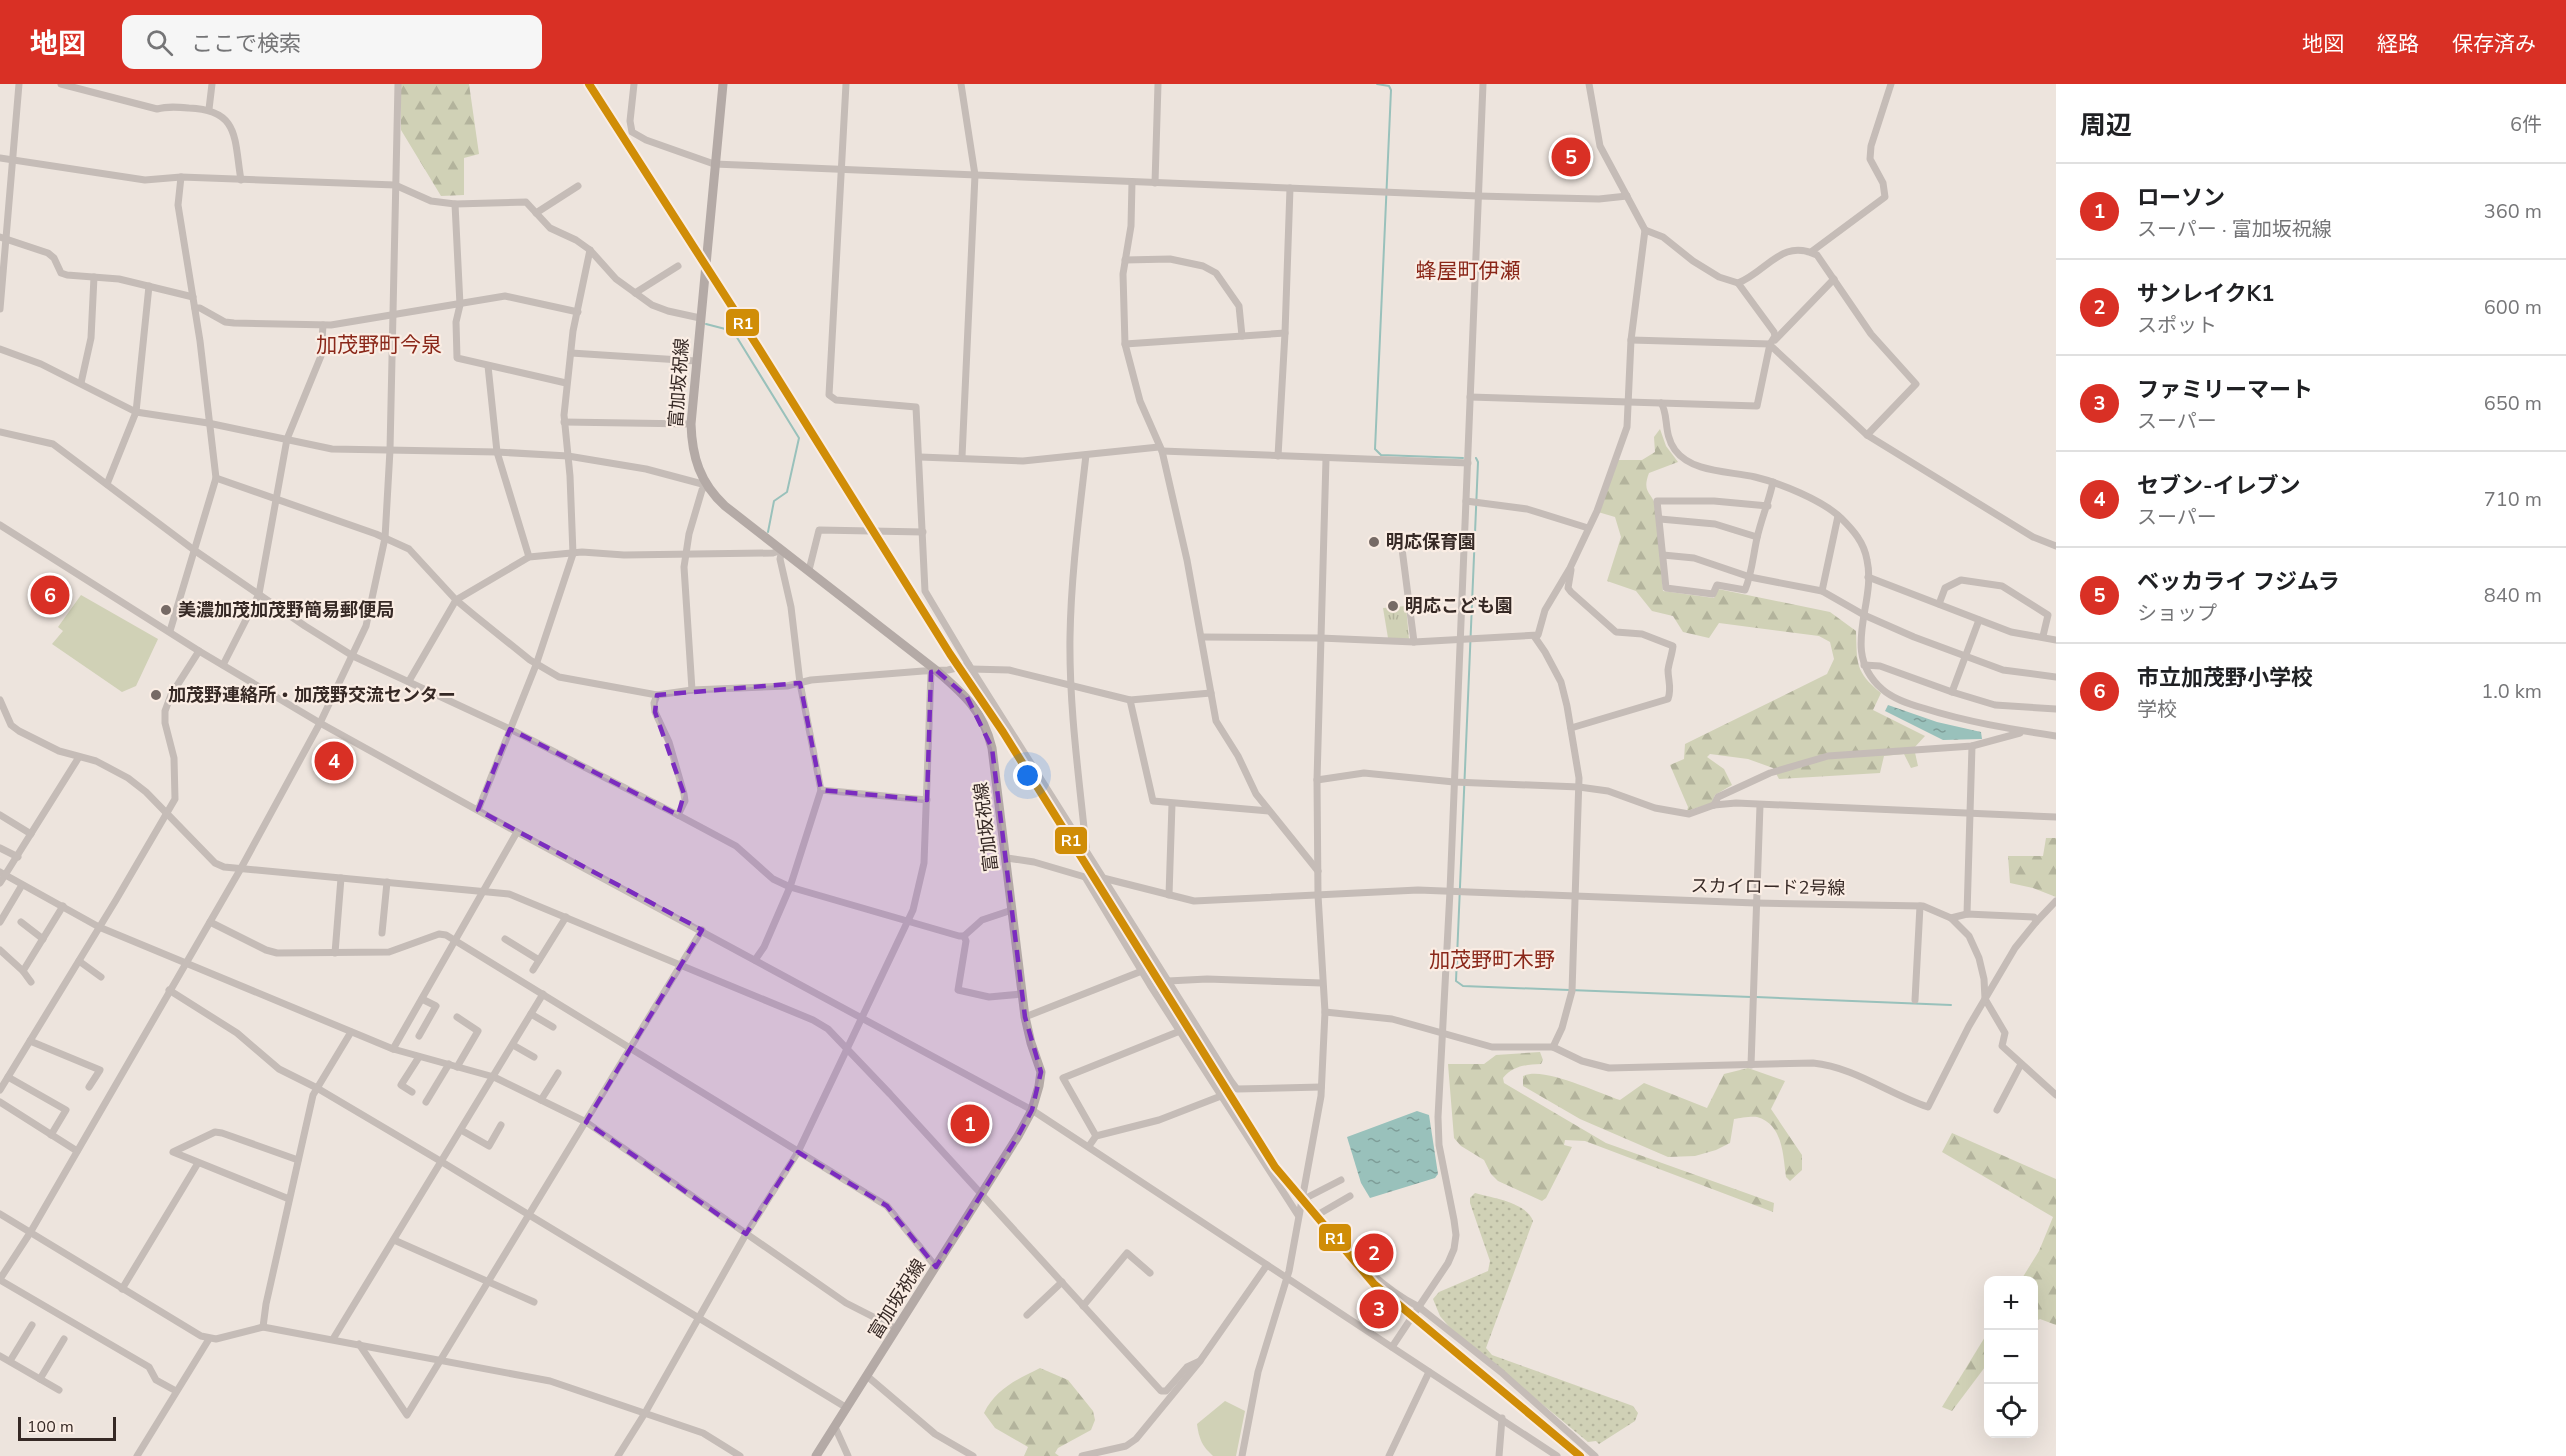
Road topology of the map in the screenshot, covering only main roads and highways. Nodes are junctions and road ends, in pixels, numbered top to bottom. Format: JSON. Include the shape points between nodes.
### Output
{"nodes":[{"id":1,"x":723,"y":84,"type":"edge"},
{"id":2,"x":816,"y":1456,"type":"edge"}],
"edges":[{"from":1,"to":2,"type":"main road","name":"富加坂祝線","via":[[691,424],[697,466],[706,485],[725,506],[967,697],[979,713],[988,731],[996,770],[1025,1017],[1041,1072],[1032,1110]]}]}
